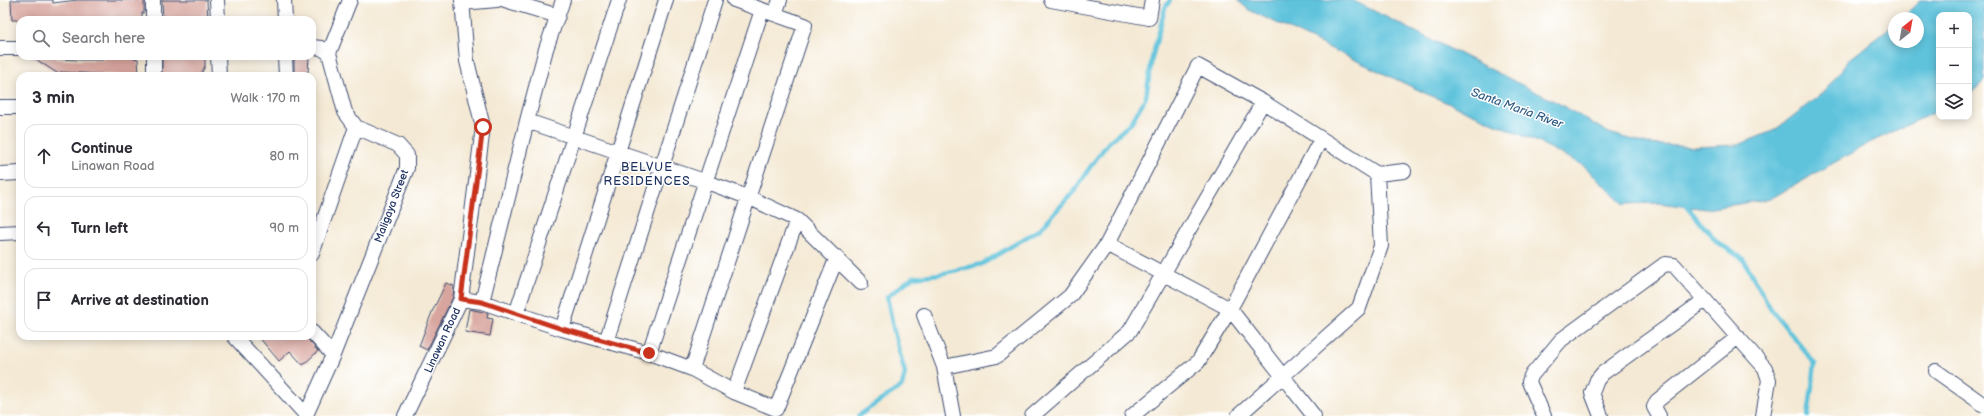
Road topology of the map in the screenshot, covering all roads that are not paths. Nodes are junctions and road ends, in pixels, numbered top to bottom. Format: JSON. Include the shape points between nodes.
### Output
{"nodes":[{"id":1,"x":153,"y":0,"type":"edge"},
{"id":2,"x":217,"y":0,"type":"edge"},
{"id":3,"x":284,"y":0,"type":"edge"},
{"id":4,"x":350,"y":0,"type":"edge"},
{"id":5,"x":496,"y":0,"type":"edge"},
{"id":6,"x":505,"y":0,"type":"edge"},
{"id":7,"x":563,"y":0,"type":"edge"},
{"id":8,"x":619,"y":0,"type":"edge"},
{"id":9,"x":666,"y":0,"type":"edge"},
{"id":10,"x":715,"y":0,"type":"edge"},
{"id":11,"x":734,"y":0,"type":"edge"},
{"id":12,"x":780,"y":0,"type":"edge"},
{"id":13,"x":1054,"y":0,"type":"edge"},
{"id":14,"x":1152,"y":0,"type":"edge"},
{"id":15,"x":462,"y":1,"type":"edge"},
{"id":16,"x":1108,"y":5,"type":"edge"},
{"id":17,"x":769,"y":12,"type":"junction"},
{"id":18,"x":153,"y":16,"type":"edge"},
{"id":19,"x":218,"y":16,"type":"edge"},
{"id":20,"x":285,"y":16,"type":"edge"},
{"id":21,"x":558,"y":16,"type":"junction"},
{"id":22,"x":316,"y":47,"type":"edge"},
{"id":23,"x":0,"y":48,"type":"edge"},
{"id":24,"x":16,"y":48,"type":"edge"},
{"id":25,"x":329,"y":53,"type":"junction"},
{"id":26,"x":154,"y":60,"type":"edge"},
{"id":27,"x":218,"y":60,"type":"edge"},
{"id":28,"x":285,"y":60,"type":"edge"},
{"id":29,"x":154,"y":72,"type":"edge"},
{"id":30,"x":219,"y":72,"type":"edge"},
{"id":31,"x":286,"y":72,"type":"edge"},
{"id":32,"x":1263,"y":102,"type":"junction"},
{"id":33,"x":0,"y":107,"type":"edge"},
{"id":34,"x":16,"y":107,"type":"edge"},
{"id":35,"x":526,"y":121,"type":"junction"},
{"id":36,"x":356,"y":127,"type":"junction"},
{"id":37,"x":573,"y":136,"type":"junction"},
{"id":38,"x":1321,"y":138,"type":"junction"},
{"id":39,"x":618,"y":151,"type":"junction"},
{"id":40,"x":661,"y":166,"type":"junction"},
{"id":41,"x":1404,"y":171,"type":"dead end"},
{"id":42,"x":16,"y":173,"type":"edge"},
{"id":43,"x":0,"y":174,"type":"edge"},
{"id":44,"x":1378,"y":174,"type":"junction"},
{"id":45,"x":707,"y":182,"type":"junction"},
{"id":46,"x":750,"y":198,"type":"junction"},
{"id":47,"x":798,"y":220,"type":"junction"},
{"id":48,"x":16,"y":232,"type":"edge"},
{"id":49,"x":0,"y":233,"type":"edge"},
{"id":50,"x":316,"y":236,"type":"edge"},
{"id":51,"x":1107,"y":244,"type":"junction"},
{"id":52,"x":837,"y":257,"type":"junction"},
{"id":53,"x":1164,"y":275,"type":"junction"},
{"id":54,"x":861,"y":283,"type":"dead end"},
{"id":55,"x":461,"y":299,"type":"junction"},
{"id":56,"x":1705,"y":300,"type":"junction"},
{"id":57,"x":482,"y":302,"type":"junction"},
{"id":58,"x":1230,"y":310,"type":"junction"},
{"id":59,"x":516,"y":314,"type":"junction"},
{"id":60,"x":924,"y":315,"type":"dead end"},
{"id":61,"x":562,"y":329,"type":"junction"},
{"id":62,"x":316,"y":337,"type":"edge"},
{"id":63,"x":1738,"y":337,"type":"junction"},
{"id":64,"x":238,"y":340,"type":"edge"},
{"id":65,"x":606,"y":342,"type":"junction"},
{"id":66,"x":649,"y":353,"type":"junction"},
{"id":67,"x":333,"y":356,"type":"junction"},
{"id":68,"x":944,"y":367,"type":"junction"},
{"id":69,"x":692,"y":369,"type":"junction"},
{"id":70,"x":1936,"y":370,"type":"dead end"},
{"id":71,"x":1282,"y":376,"type":"junction"},
{"id":72,"x":734,"y":392,"type":"junction"},
{"id":73,"x":1984,"y":405,"type":"edge"},
{"id":74,"x":307,"y":415,"type":"edge"},
{"id":75,"x":406,"y":416,"type":"edge"},
{"id":76,"x":953,"y":416,"type":"edge"},
{"id":77,"x":1032,"y":416,"type":"edge"},
{"id":78,"x":1132,"y":416,"type":"edge"},
{"id":79,"x":1238,"y":416,"type":"edge"},
{"id":80,"x":1314,"y":416,"type":"edge"},
{"id":81,"x":1544,"y":416,"type":"edge"},
{"id":82,"x":1601,"y":416,"type":"edge"},
{"id":83,"x":1659,"y":416,"type":"edge"},
{"id":84,"x":1763,"y":416,"type":"edge"}],
"edges":[{"from":1,"to":18,"type":"street"},
{"from":2,"to":19,"type":"street"},
{"from":3,"to":20,"type":"street"},
{"from":4,"to":25,"type":"street"},
{"from":5,"to":15,"type":"street"},
{"from":6,"to":21,"type":"street"},
{"from":7,"to":21,"type":"street"},
{"from":8,"to":37,"type":"street"},
{"from":9,"to":39,"type":"street"},
{"from":10,"to":40,"type":"street"},
{"from":11,"to":17,"type":"street"},
{"from":12,"to":17,"type":"street"},
{"from":13,"to":16,"type":"street"},
{"from":14,"to":16,"type":"street","via":[[1149,18]]},
{"from":15,"to":55,"type":"street","name":"Linawan Road","via":[[467,61],[483,127]]},
{"from":17,"to":45,"type":"street"},
{"from":17,"to":46,"type":"street","via":[[805,25]]},
{"from":21,"to":35,"type":"street"},
{"from":22,"to":25,"type":"street"},
{"from":23,"to":24,"type":"street"},
{"from":25,"to":36,"type":"street","via":[[345,112]]},
{"from":26,"to":29,"type":"street"},
{"from":27,"to":30,"type":"street"},
{"from":28,"to":31,"type":"street"},
{"from":32,"to":38,"type":"street"},
{"from":32,"to":51,"type":"street","via":[[1198,66]]},
{"from":32,"to":53,"type":"street"},
{"from":33,"to":34,"type":"street"},
{"from":35,"to":37,"type":"street"},
{"from":35,"to":57,"type":"street"},
{"from":36,"to":50,"type":"street"},
{"from":36,"to":67,"type":"street","name":"Maligaya Street","via":[[398,145],[407,155],[407,168]]},
{"from":37,"to":39,"type":"street"},
{"from":37,"to":59,"type":"street"},
{"from":38,"to":44,"type":"street"},
{"from":38,"to":58,"type":"street"},
{"from":39,"to":40,"type":"street"},
{"from":39,"to":61,"type":"street"},
{"from":40,"to":45,"type":"street"},
{"from":40,"to":65,"type":"street"},
{"from":41,"to":44,"type":"street"},
{"from":42,"to":43,"type":"street"},
{"from":44,"to":71,"type":"street","via":[[1381,246],[1359,308]]},
{"from":45,"to":46,"type":"street"},
{"from":45,"to":66,"type":"street"},
{"from":46,"to":47,"type":"street"},
{"from":46,"to":69,"type":"street"},
{"from":47,"to":52,"type":"street"},
{"from":47,"to":72,"type":"street"},
{"from":48,"to":49,"type":"street"},
{"from":51,"to":53,"type":"street"},
{"from":51,"to":68,"type":"street","via":[[1070,296],[997,356]]},
{"from":52,"to":54,"type":"street"},
{"from":52,"to":72,"type":"street","via":[[776,409]]},
{"from":53,"to":58,"type":"street"},
{"from":53,"to":77,"type":"street","via":[[1130,332]]},
{"from":55,"to":57,"type":"street"},
{"from":55,"to":75,"type":"street","name":"Linawan Road"},
{"from":56,"to":63,"type":"street"},
{"from":56,"to":81,"type":"street","via":[[1674,265],[1665,264],[1562,340],[1531,376],[1528,382]]},
{"from":56,"to":82,"type":"street","via":[[1603,373],[1592,392]]},
{"from":57,"to":59,"type":"street"},
{"from":58,"to":71,"type":"street"},
{"from":58,"to":78,"type":"street","via":[[1198,362]]},
{"from":59,"to":61,"type":"street"},
{"from":60,"to":68,"type":"street"},
{"from":61,"to":65,"type":"street"},
{"from":62,"to":67,"type":"street"},
{"from":63,"to":83,"type":"street","via":[[1657,401],[1654,407]]},
{"from":63,"to":84,"type":"street","via":[[1765,368],[1769,380]]},
{"from":64,"to":74,"type":"street"},
{"from":65,"to":66,"type":"street"},
{"from":66,"to":69,"type":"street"},
{"from":67,"to":74,"type":"street","name":"Maligaya Street"},
{"from":68,"to":76,"type":"street"},
{"from":69,"to":72,"type":"street"},
{"from":70,"to":73,"type":"street"},
{"from":71,"to":79,"type":"street"},
{"from":71,"to":80,"type":"street"}]}
